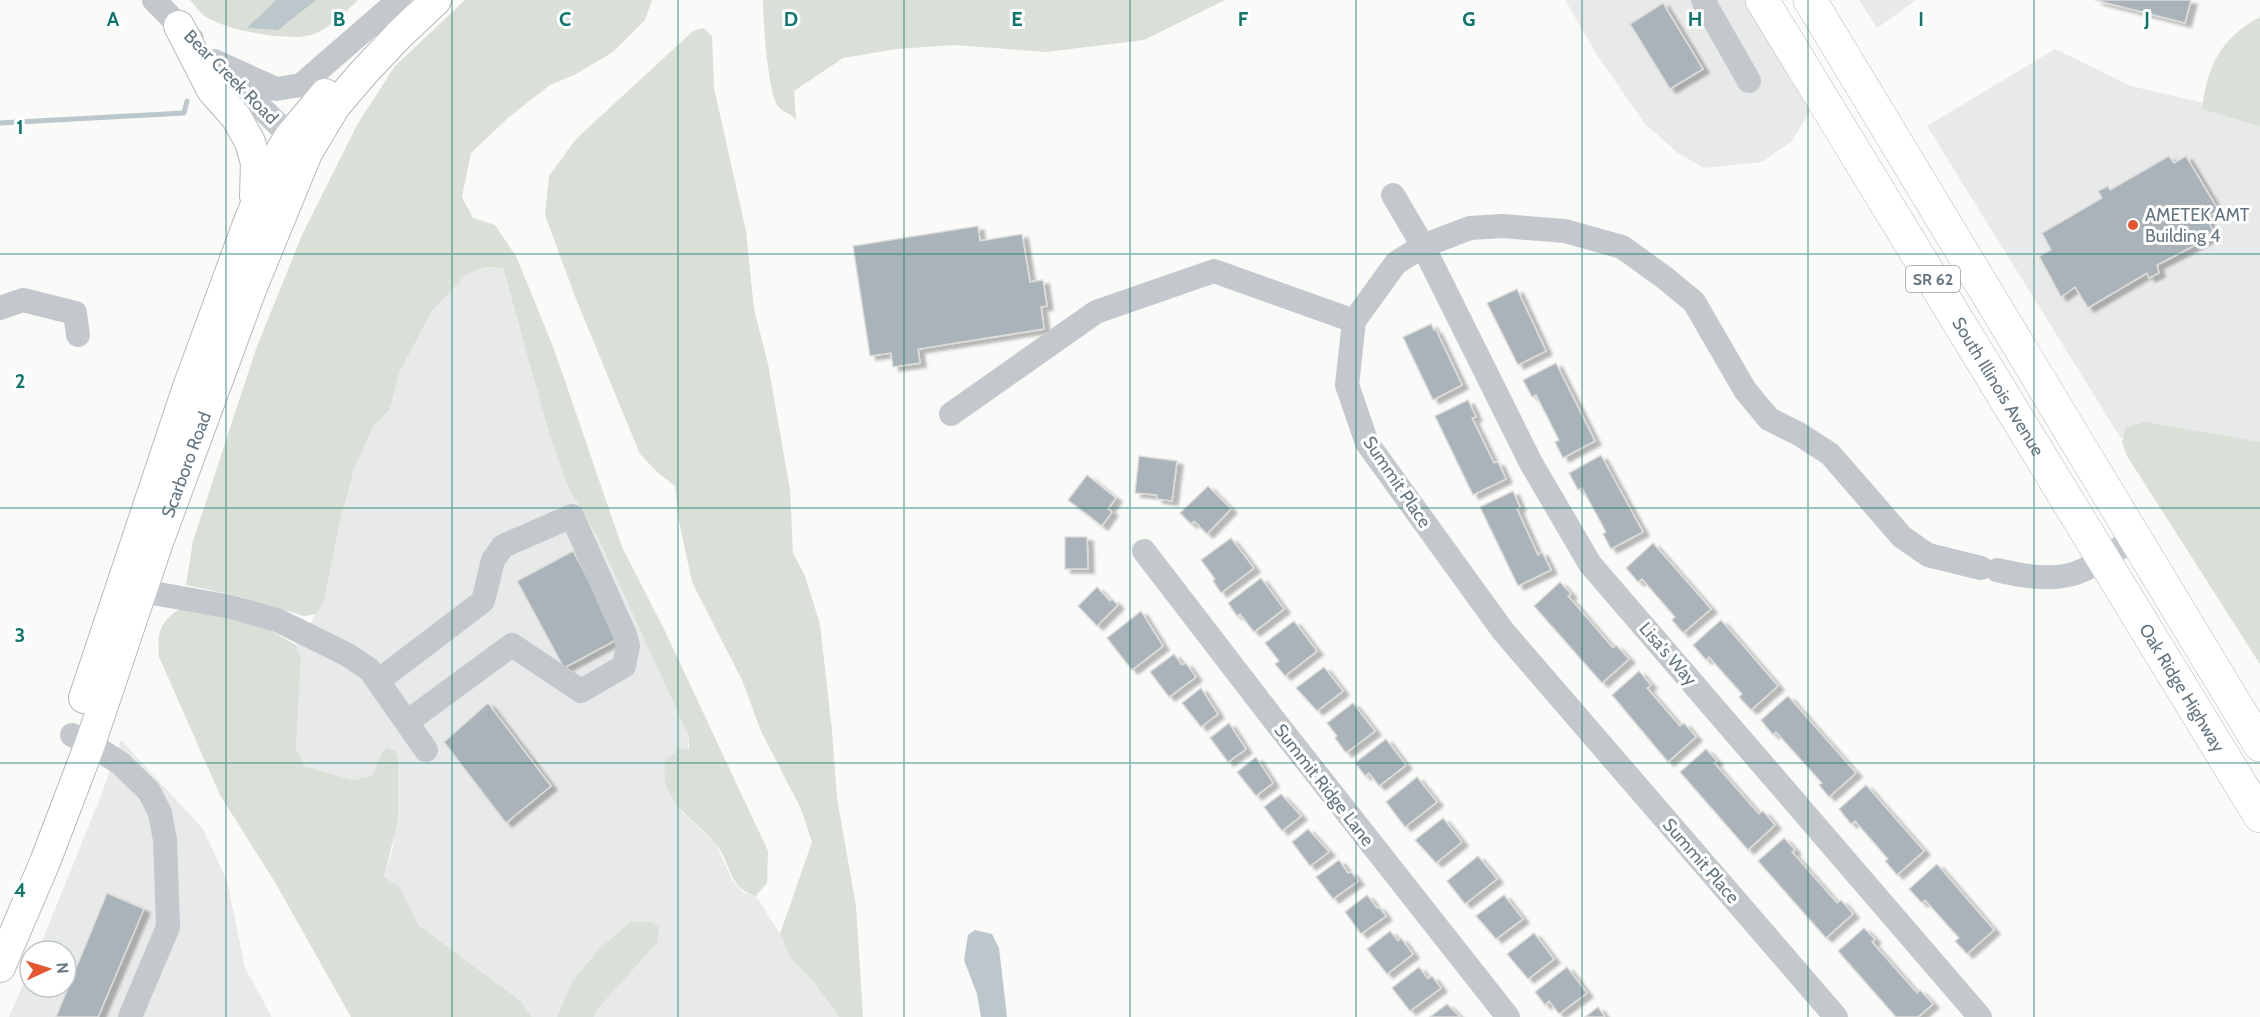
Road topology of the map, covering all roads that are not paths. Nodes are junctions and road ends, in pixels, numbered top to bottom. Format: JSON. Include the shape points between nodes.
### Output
{"nodes":[{"id":1,"x":154,"y":0,"type":"edge"},
{"id":2,"x":399,"y":0,"type":"edge"},
{"id":3,"x":417,"y":0,"type":"edge"},
{"id":4,"x":436,"y":0,"type":"edge"},
{"id":5,"x":1703,"y":0,"type":"edge"},
{"id":6,"x":1762,"y":0,"type":"edge"},
{"id":7,"x":1810,"y":0,"type":"edge"},
{"id":8,"x":179,"y":26,"type":"junction"},
{"id":9,"x":214,"y":61,"type":"junction"},
{"id":10,"x":1749,"y":81,"type":"dead end"},
{"id":11,"x":298,"y":144,"type":"junction"},
{"id":12,"x":1394,"y":195,"type":"dead end"},
{"id":13,"x":254,"y":209,"type":"junction"},
{"id":14,"x":1423,"y":246,"type":"junction"},
{"id":15,"x":0,"y":308,"type":"edge"},
{"id":16,"x":1354,"y":321,"type":"junction"},
{"id":17,"x":78,"y":335,"type":"dead end"},
{"id":18,"x":951,"y":414,"type":"dead end"},
{"id":19,"x":2134,"y":538,"type":"junction"},
{"id":20,"x":1144,"y":551,"type":"dead end"},
{"id":21,"x":2104,"y":558,"type":"junction"},
{"id":22,"x":132,"y":588,"type":"junction"},
{"id":23,"x":378,"y":681,"type":"junction"},
{"id":24,"x":406,"y":722,"type":"junction"},
{"id":25,"x":81,"y":739,"type":"junction"},
{"id":26,"x":2260,"y":745,"type":"edge"},
{"id":27,"x":426,"y":750,"type":"dead end"},
{"id":28,"x":2260,"y":816,"type":"edge"},
{"id":29,"x":0,"y":916,"type":"edge"},
{"id":30,"x":0,"y":966,"type":"edge"},
{"id":31,"x":130,"y":1017,"type":"edge"},
{"id":32,"x":1508,"y":1017,"type":"edge"},
{"id":33,"x":1836,"y":1017,"type":"edge"},
{"id":34,"x":1980,"y":1017,"type":"edge"}],
"edges":[{"from":1,"to":8,"type":"street","name":"Bear Creek Road"},
{"from":2,"to":9,"type":"street","via":[[301,85],[276,89]]},
{"from":3,"to":11,"type":"main road","name":"Scarboro Road","via":[[374,40]]},
{"from":4,"to":11,"type":"main road","name":"Scarboro Road"},
{"from":5,"to":10,"type":"street"},
{"from":6,"to":21,"type":"highway","name":"South Illinois Avenue","number":"SR 62"},
{"from":7,"to":19,"type":"highway","number":"SR 62"},
{"from":8,"to":9,"type":"street","name":"Bear Creek Road"},
{"from":8,"to":13,"type":"main road","via":[[212,90],[236,117],[250,142],[256,163]]},
{"from":9,"to":11,"type":"street","name":"Bear Creek Road"},
{"from":11,"to":13,"type":"main road","name":"Scarboro Road","via":[[269,172]]},
{"from":11,"to":22,"type":"main road","name":"Scarboro Road","via":[[256,277],[158,542]]},
{"from":12,"to":14,"type":"street","name":"Lisa's Way"},
{"from":13,"to":22,"type":"main road","name":"Scarboro Road","via":[[188,390]]},
{"from":14,"to":16,"type":"street","name":"Summit Place","via":[[1396,262]]},
{"from":14,"to":21,"type":"street","name":"Summit Place","via":[[1470,228],[1503,226],[1565,231],[1622,247],[1694,302],[1745,390],[1769,419],[1830,454],[1902,537],[1928,555],[2016,575],[2047,577],[2080,572]]},
{"from":14,"to":34,"type":"street","name":"Lisa's Way","via":[[1531,463],[1590,564]]},
{"from":15,"to":17,"type":"street","via":[[23,300],[75,313]]},
{"from":16,"to":18,"type":"street","via":[[1214,271],[1096,312]]},
{"from":16,"to":33,"type":"street","name":"Summit Place","via":[[1347,385],[1367,443],[1503,632]]},
{"from":19,"to":21,"type":"street","name":"Summit Place"},
{"from":19,"to":26,"type":"highway","name":"Oak Ridge Highway","number":"SR 62"},
{"from":20,"to":32,"type":"street","name":"Summit Ridge Lane"},
{"from":21,"to":28,"type":"highway","name":"Oak Ridge Highway","number":"SR 62"},
{"from":22,"to":23,"type":"street","via":[[277,620],[348,655],[370,670]]},
{"from":22,"to":25,"type":"main road","name":"Scarboro Road"},
{"from":23,"to":24,"type":"street"},
{"from":23,"to":24,"type":"street","via":[[483,601],[492,560],[503,546],[572,516],[625,635],[628,646],[624,666],[581,691],[512,645]]},
{"from":24,"to":27,"type":"street"},
{"from":25,"to":29,"type":"main road","name":"Scarboro Road"},
{"from":25,"to":30,"type":"main road","name":"Scarboro Road","via":[[45,862]]},
{"from":25,"to":31,"type":"street","via":[[120,763],[149,791],[160,813],[165,840],[168,927]]}]}
